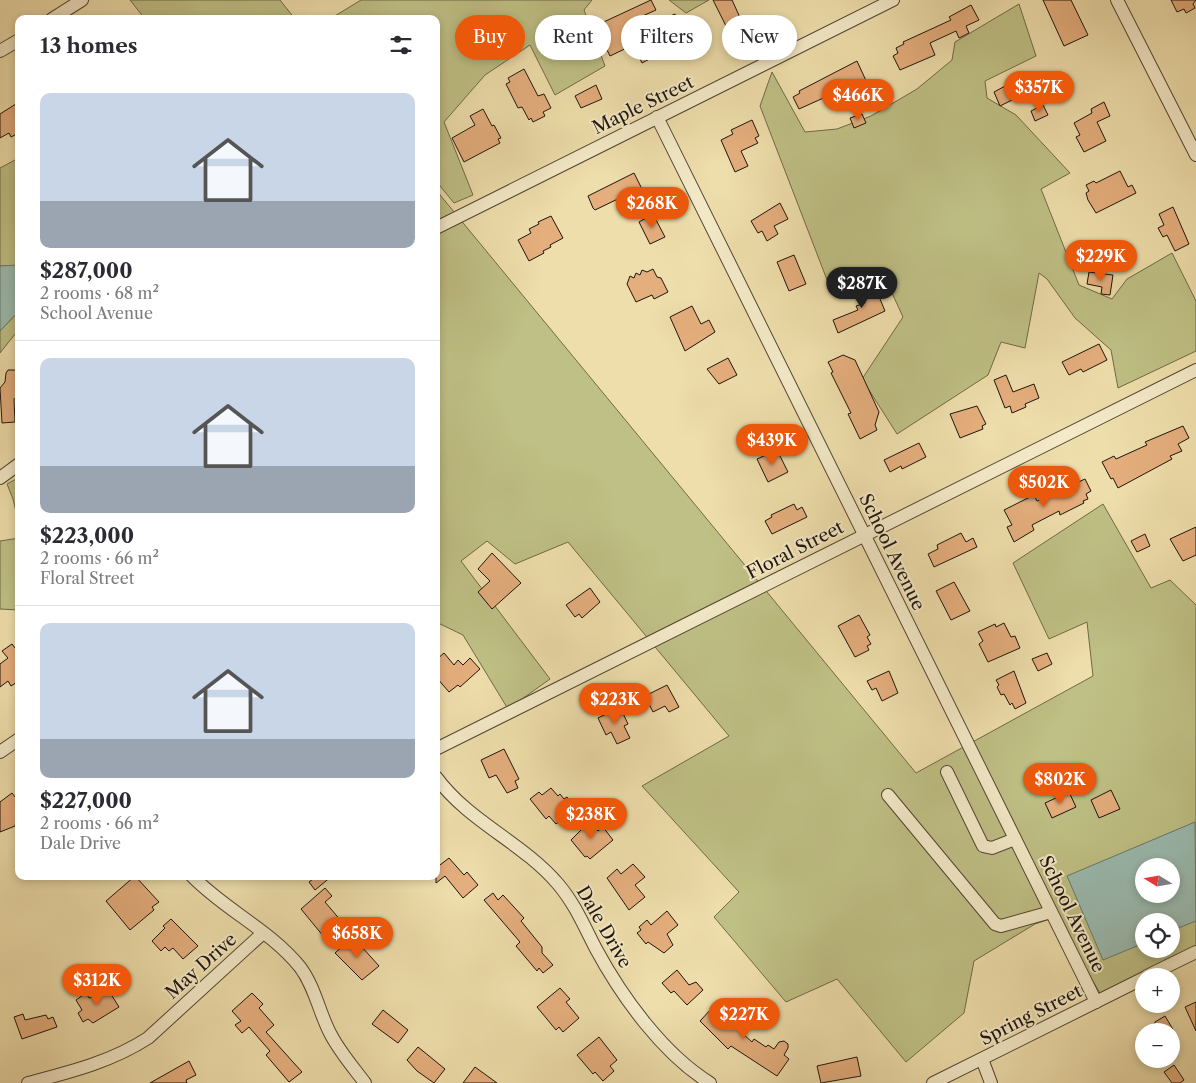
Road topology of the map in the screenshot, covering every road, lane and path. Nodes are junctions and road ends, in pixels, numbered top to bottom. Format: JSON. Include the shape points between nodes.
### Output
{"nodes":[{"id":1,"x":82,"y":0,"type":"edge"},
{"id":2,"x":893,"y":0,"type":"edge"},
{"id":3,"x":1117,"y":0,"type":"edge"},
{"id":4,"x":58,"y":15,"type":"edge"},
{"id":5,"x":15,"y":42,"type":"edge"},
{"id":6,"x":0,"y":51,"type":"edge"},
{"id":7,"x":657,"y":117,"type":"junction"},
{"id":8,"x":1196,"y":155,"type":"edge"},
{"id":9,"x":440,"y":226,"type":"edge"},
{"id":10,"x":1196,"y":370,"type":"edge"},
{"id":11,"x":15,"y":467,"type":"edge"},
{"id":12,"x":0,"y":478,"type":"edge"},
{"id":13,"x":864,"y":535,"type":"junction"},
{"id":14,"x":15,"y":742,"type":"edge"},
{"id":15,"x":440,"y":747,"type":"edge"},
{"id":16,"x":0,"y":752,"type":"edge"},
{"id":17,"x":947,"y":772,"type":"dead end"},
{"id":18,"x":440,"y":782,"type":"edge"},
{"id":19,"x":888,"y":796,"type":"dead end"},
{"id":20,"x":1015,"y":839,"type":"junction"},
{"id":21,"x":197,"y":880,"type":"edge"},
{"id":22,"x":1052,"y":912,"type":"junction"},
{"id":23,"x":263,"y":933,"type":"junction"},
{"id":24,"x":1196,"y":952,"type":"edge"},
{"id":25,"x":1163,"y":968,"type":"edge"},
{"id":26,"x":1135,"y":982,"type":"edge"},
{"id":27,"x":1096,"y":1002,"type":"junction"},
{"id":28,"x":982,"y":1058,"type":"junction"},
{"id":29,"x":28,"y":1083,"type":"edge"},
{"id":30,"x":365,"y":1083,"type":"edge"},
{"id":31,"x":710,"y":1083,"type":"edge"},
{"id":32,"x":933,"y":1083,"type":"edge"},
{"id":33,"x":991,"y":1083,"type":"edge"}],
"edges":[{"from":1,"to":4,"type":"street"},
{"from":2,"to":7,"type":"street","name":"Maple Street"},
{"from":3,"to":8,"type":"street"},
{"from":5,"to":6,"type":"street"},
{"from":7,"to":9,"type":"street","name":"Maple Street"},
{"from":7,"to":13,"type":"street","name":"School Avenue"},
{"from":10,"to":13,"type":"street","name":"Floral Street"},
{"from":11,"to":12,"type":"street"},
{"from":13,"to":15,"type":"street","name":"Floral Street"},
{"from":13,"to":20,"type":"street","name":"School Avenue"},
{"from":14,"to":16,"type":"street"},
{"from":17,"to":20,"type":"street","via":[[983,846],[992,848]]},
{"from":18,"to":31,"type":"street","name":"Dale Drive","via":[[455,801],[518,846],[558,884],[577,911],[620,991],[675,1056]]},
{"from":19,"to":22,"type":"street","via":[[994,924],[1001,926]]},
{"from":20,"to":22,"type":"street","name":"School Avenue"},
{"from":21,"to":23,"type":"street"},
{"from":22,"to":27,"type":"street","name":"School Avenue"},
{"from":23,"to":29,"type":"street","name":"May Drive","via":[[148,1038],[131,1049],[87,1068]]},
{"from":23,"to":30,"type":"street","via":[[301,969],[314,992],[330,1034]]},
{"from":24,"to":25,"type":"street","name":"Spring Street"},
{"from":26,"to":27,"type":"street","name":"Spring Street"},
{"from":27,"to":28,"type":"street","name":"Spring Street"},
{"from":28,"to":32,"type":"street","name":"Spring Street"},
{"from":28,"to":33,"type":"street"}]}
